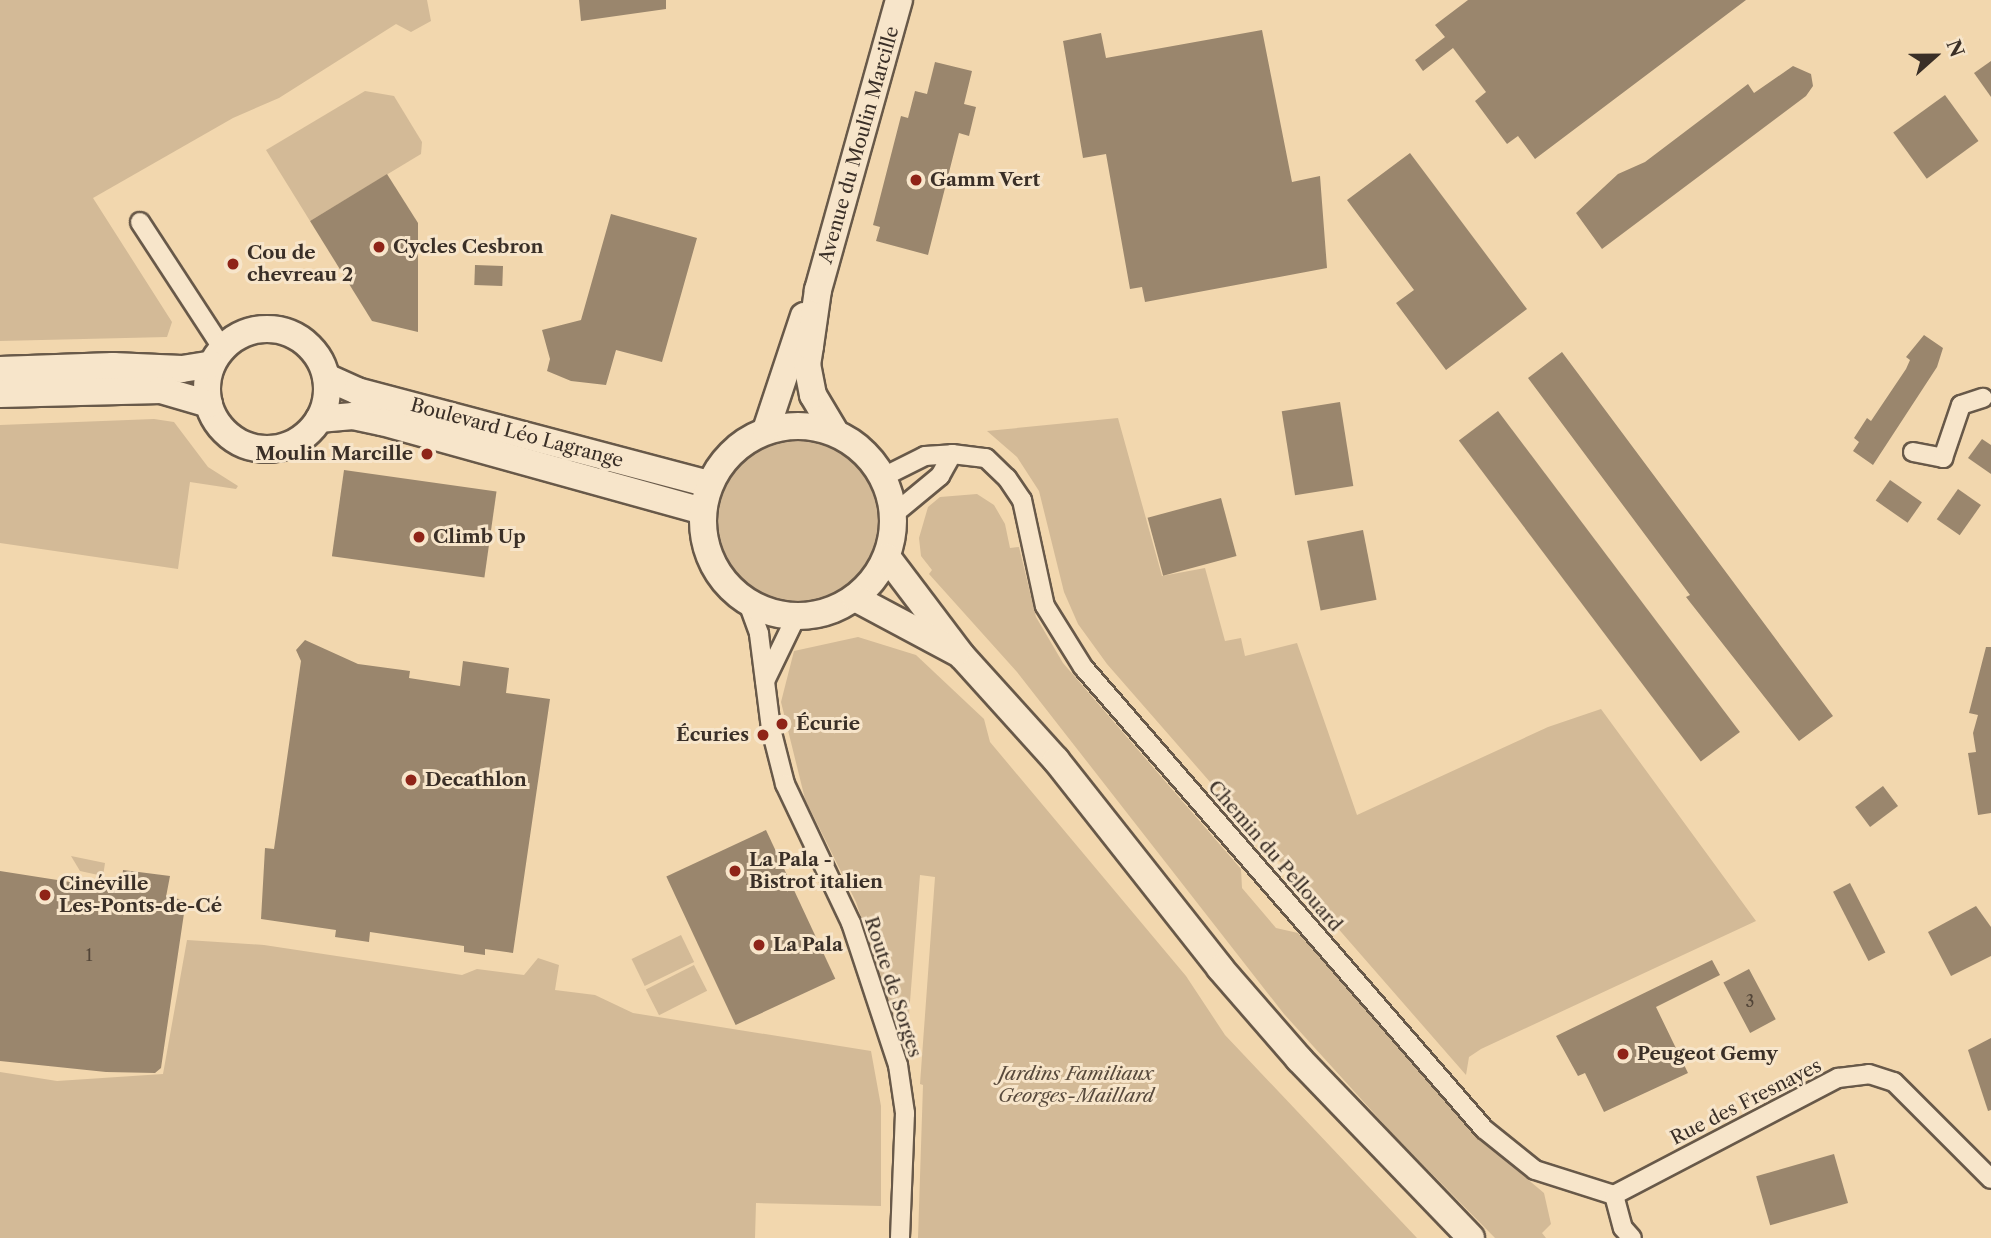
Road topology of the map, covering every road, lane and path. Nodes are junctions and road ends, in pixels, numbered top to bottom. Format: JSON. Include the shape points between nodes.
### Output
{"nodes":[{"id":1,"x":899,"y":0,"type":"edge"},
{"id":2,"x":140,"y":222,"type":"dead end"},
{"id":3,"x":818,"y":290,"type":"junction"},
{"id":4,"x":217,"y":356,"type":"junction"},
{"id":5,"x":0,"y":370,"type":"edge"},
{"id":6,"x":326,"y":377,"type":"junction"},
{"id":7,"x":0,"y":394,"type":"edge"},
{"id":8,"x":1988,"y":397,"type":"edge"},
{"id":9,"x":209,"y":404,"type":"junction"},
{"id":10,"x":319,"y":419,"type":"junction"},
{"id":11,"x":766,"y":430,"type":"junction"},
{"id":12,"x":835,"y":432,"type":"junction"},
{"id":13,"x":1913,"y":452,"type":"dead end"},
{"id":14,"x":952,"y":454,"type":"junction"},
{"id":15,"x":883,"y":477,"type":"junction"},
{"id":16,"x":710,"y":484,"type":"junction"},
{"id":17,"x":702,"y":511,"type":"junction"},
{"id":18,"x":894,"y":514,"type":"junction"},
{"id":19,"x":887,"y":557,"type":"junction"},
{"id":20,"x":855,"y":598,"type":"junction"},
{"id":21,"x":748,"y":603,"type":"junction"},
{"id":22,"x":796,"y":617,"type":"junction"},
{"id":23,"x":962,"y":656,"type":"junction"},
{"id":24,"x":765,"y":681,"type":"junction"},
{"id":25,"x":1991,"y":1179,"type":"edge"},
{"id":26,"x":1614,"y":1195,"type":"junction"},
{"id":27,"x":900,"y":1238,"type":"edge"},
{"id":28,"x":1471,"y":1238,"type":"edge"},
{"id":29,"x":1632,"y":1238,"type":"edge"}],
"edges":[{"from":1,"to":3,"type":"main road","name":"Avenue du Moulin Marcille"},
{"from":2,"to":4,"type":"street"},
{"from":3,"to":11,"type":"main road","name":"Avenue du Moulin Marcille","via":[[796,331]]},
{"from":3,"to":12,"type":"main road","name":"Avenue du Moulin Marcille","via":[[807,365],[813,396]]},
{"from":4,"to":5,"type":"main road","via":[[182,369]]},
{"from":4,"to":6,"type":"main road","via":[[250,330],[285,331],[309,345]]},
{"from":4,"to":9,"type":"main road"},
{"from":6,"to":10,"type":"main road","via":[[327,399]]},
{"from":6,"to":16,"type":"main road","name":"Boulevard Léo Lagrange","via":[[357,391]]},
{"from":7,"to":9,"type":"main road","via":[[161,390]]},
{"from":8,"to":13,"type":"street","via":[[1961,405],[1943,458]]},
{"from":9,"to":10,"type":"main road","via":[[228,435],[255,448],[291,444]]},
{"from":10,"to":17,"type":"main road","name":"Boulevard Léo Lagrange","via":[[353,416],[382,422]]},
{"from":11,"to":12,"type":"main road","via":[[812,426]]},
{"from":11,"to":16,"type":"main road","via":[[723,461]]},
{"from":12,"to":15,"type":"main road","via":[[863,450]]},
{"from":14,"to":15,"type":"street","name":"Chemin du Pellouard","via":[[925,456]]},
{"from":14,"to":18,"type":"street","via":[[940,476]]},
{"from":14,"to":26,"type":"street","name":"Chemin du Pellouard","via":[[986,458],[1022,500],[1045,606],[1083,667],[1485,1129],[1535,1170]]},
{"from":15,"to":18,"type":"main road"},
{"from":16,"to":17,"type":"main road"},
{"from":17,"to":21,"type":"main road","via":[[704,541],[714,568]]},
{"from":18,"to":19,"type":"main road"},
{"from":19,"to":20,"type":"main road","via":[[874,580]]},
{"from":19,"to":23,"type":"main road"},
{"from":20,"to":22,"type":"main road","via":[[828,613]]},
{"from":20,"to":23,"type":"main road"},
{"from":21,"to":22,"type":"main road"},
{"from":21,"to":24,"type":"street","name":"Route de Sorges","via":[[759,634]]},
{"from":22,"to":24,"type":"street"},
{"from":23,"to":28,"type":"main road","via":[[1056,760],[1220,968],[1299,1059]]},
{"from":24,"to":27,"type":"street","name":"Route de Sorges","via":[[785,784],[851,923],[898,1065],[905,1113]]},
{"from":25,"to":26,"type":"street","name":"Rue des Fresnayes","via":[[1894,1082],[1869,1074],[1838,1078]]},
{"from":26,"to":29,"type":"street","via":[[1623,1228]]}]}
